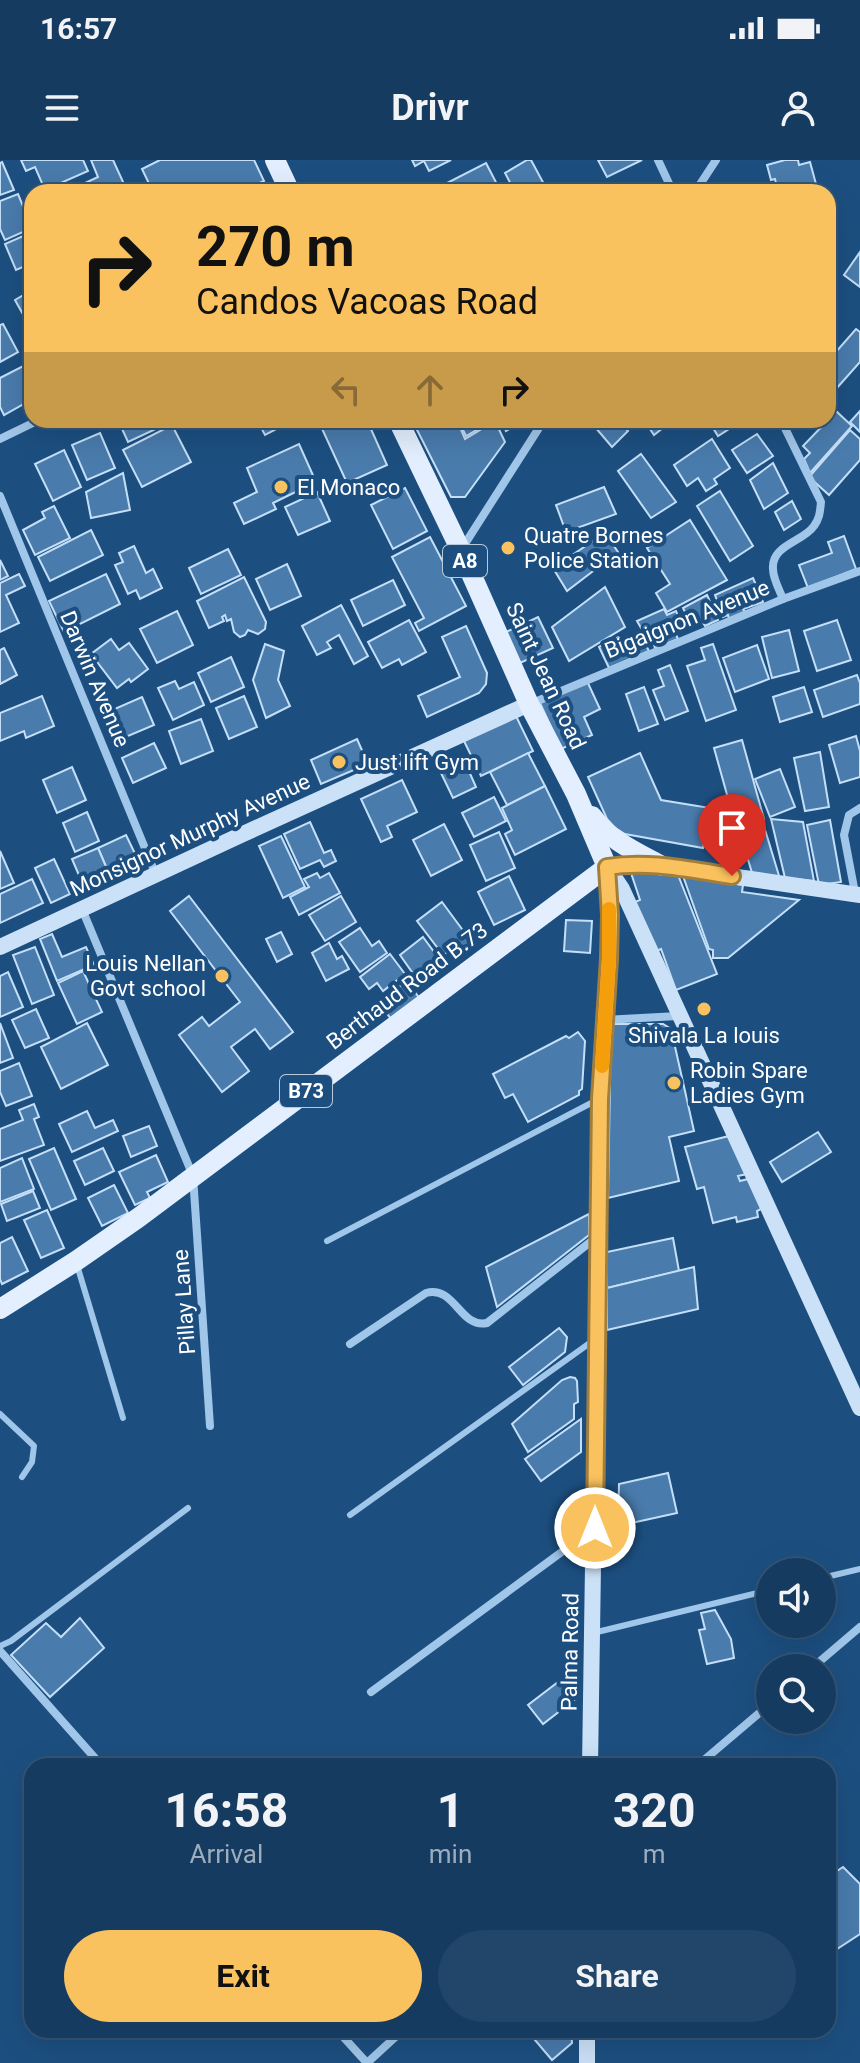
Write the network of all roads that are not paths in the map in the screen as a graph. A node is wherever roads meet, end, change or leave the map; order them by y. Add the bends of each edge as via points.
1 (658, 160) edge
2 (716, 160) edge
3 (282, 162) edge
4 (288, 184) edge
5 (669, 184) edge
6 (700, 184) edge
7 (24, 427) edge
8 (402, 428) edge
9 (539, 428) edge
10 (785, 428) edge
11 (0, 439) edge
12 (0, 496) edge
13 (461, 551) junction
14 (860, 571) edge
15 (783, 599) junction
16 (529, 704) junction
17 (576, 794) junction
18 (860, 808) edge
19 (662, 866) junction
20 (607, 867) junction
21 (157, 875) junction
22 (858, 895) edge
23 (82, 909) junction
24 (0, 947) edge
25 (678, 1016) junction
26 (604, 1020) junction
27 (600, 1099) junction
28 (193, 1176) junction
29 (598, 1236) junction
30 (327, 1241) dead end
31 (76, 1261) junction
32 (0, 1309) edge
33 (597, 1337) junction
34 (350, 1344) dead end
35 (860, 1408) edge
36 (0, 1414) edge
37 (123, 1418) dead end
38 (210, 1426) dead end
39 (22, 1477) dead end
40 (188, 1508) dead end
41 (350, 1515) dead end
42 (595, 1528) junction
43 (860, 1569) edge
44 (836, 1575) edge
45 (756, 1593) edge
46 (860, 1627) edge
47 (593, 1633) junction
48 (0, 1649) edge
49 (828, 1654) edge
50 (371, 1692) dead end
51 (756, 1716) edge
52 (95, 1758) edge
53 (590, 1758) edge
54 (706, 1758) edge
55 (344, 2038) edge
56 (394, 2038) edge
57 (587, 2038) edge
58 (367, 2063) edge
59 (587, 2063) edge

1 - 5 street
2 - 6 street
3 - 4 main road
7 - 11 street
8 - 13 main road, Saint Jean Road / A8
9 - 13 street
10 - 15 street via 821,502 814,528 777,555 772,568
12 - 21 street, Darwin Avenue
13 - 16 main road, Saint Jean Road / A8
14 - 15 street, Bigaignon Avenue
15 - 16 street, Bigaignon Avenue
16 - 17 main road, Saint Jean Road / A8
16 - 21 main road, Monsignor Murphy Avenue
17 - 19 main road via 602,830
17 - 20 main road, Saint Jean Road / A8
18 - 22 street via 849,815 844,835
19 - 20 main road
19 - 22 main road
20 - 25 main road via 622,889
20 - 26 main road, Palma Road
20 - 28 main road, Berthaud Road B.73 / B73
21 - 23 main road, Monsignor Murphy Avenue
23 - 24 main road, Monsignor Murphy Avenue
23 - 28 street, Pillay Lane
25 - 26 street
25 - 35 main road
26 - 27 main road, Palma Road
27 - 29 main road, Palma Road
27 - 30 lane
28 - 31 main road, Berthaud Road B.73 / B73
28 - 38 street, Pillay Lane
29 - 33 main road, Palma Road
29 - 34 street via 487,1323 470,1321 446,1296 433,1291
31 - 32 main road, Berthaud Road B.73 / B73
31 - 37 lane
33 - 41 lane
33 - 42 main road, Palma Road
36 - 39 lane via 34,1446
40 - 48 lane
42 - 47 main road, Palma Road
42 - 50 street
43 - 44 lane
45 - 47 lane
46 - 49 street
47 - 53 main road, Palma Road
48 - 52 street
51 - 54 street
55 - 58 street
56 - 58 street
57 - 59 main road

